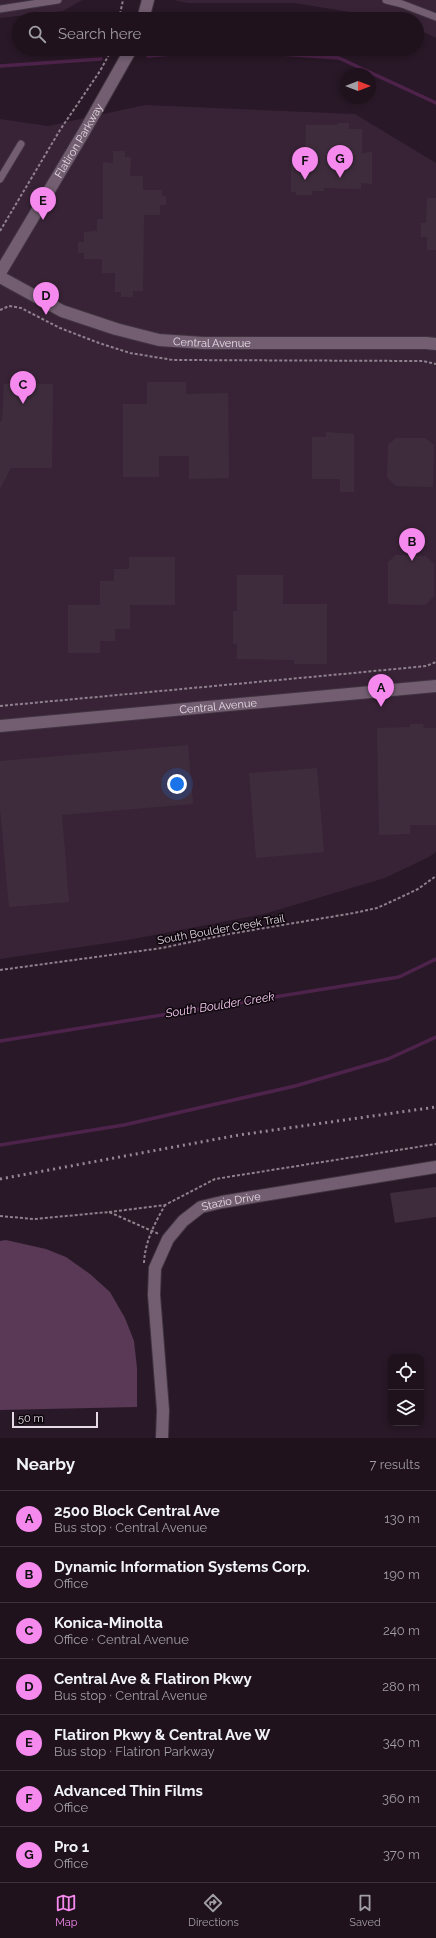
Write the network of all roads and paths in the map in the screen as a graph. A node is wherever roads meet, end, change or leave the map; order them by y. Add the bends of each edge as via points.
1 (58, 0) edge
2 (123, 0) edge
3 (148, 0) edge
4 (388, 0) edge
5 (39, 2) edge
6 (0, 9) edge
7 (120, 12) edge
8 (145, 12) edge
9 (423, 12) edge
10 (424, 12) edge
11 (436, 17) edge
12 (108, 56) edge
13 (127, 56) edge
14 (21, 144) dead end
15 (0, 179) edge
16 (0, 231) edge
17 (0, 273) edge
18 (0, 277) edge
19 (436, 344) edge
20 (436, 662) edge
21 (436, 686) edge
22 (0, 706) edge
23 (0, 726) edge
24 (436, 876) edge
25 (0, 970) edge
26 (436, 1144) edge
27 (436, 1167) edge
28 (109, 1212) junction
29 (0, 1216) edge
30 (168, 1238) junction
31 (162, 1438) edge

1 - 5 lane
2 - 7 path
3 - 8 street
4 - 9 lane
5 - 6 lane
10 - 11 lane
12 - 16 path via 60,130
13 - 17 street, Flatiron Parkway
14 - 15 lane
18 - 19 street, Central Avenue via 62,311 159,340 203,343
20 - 22 path via 418,667
21 - 23 street, Central Avenue
24 - 25 path, South Boulder Creek Trail via 418,889 397,899 377,908 354,913 162,948
26 - 28 path via 215,1180 165,1205
27 - 30 street, Stazio Drive via 201,1207 182,1221
28 - 29 path via 34,1219
28 - 30 path
30 - 31 street, Stazio Drive via 155,1268 154,1295 163,1410

